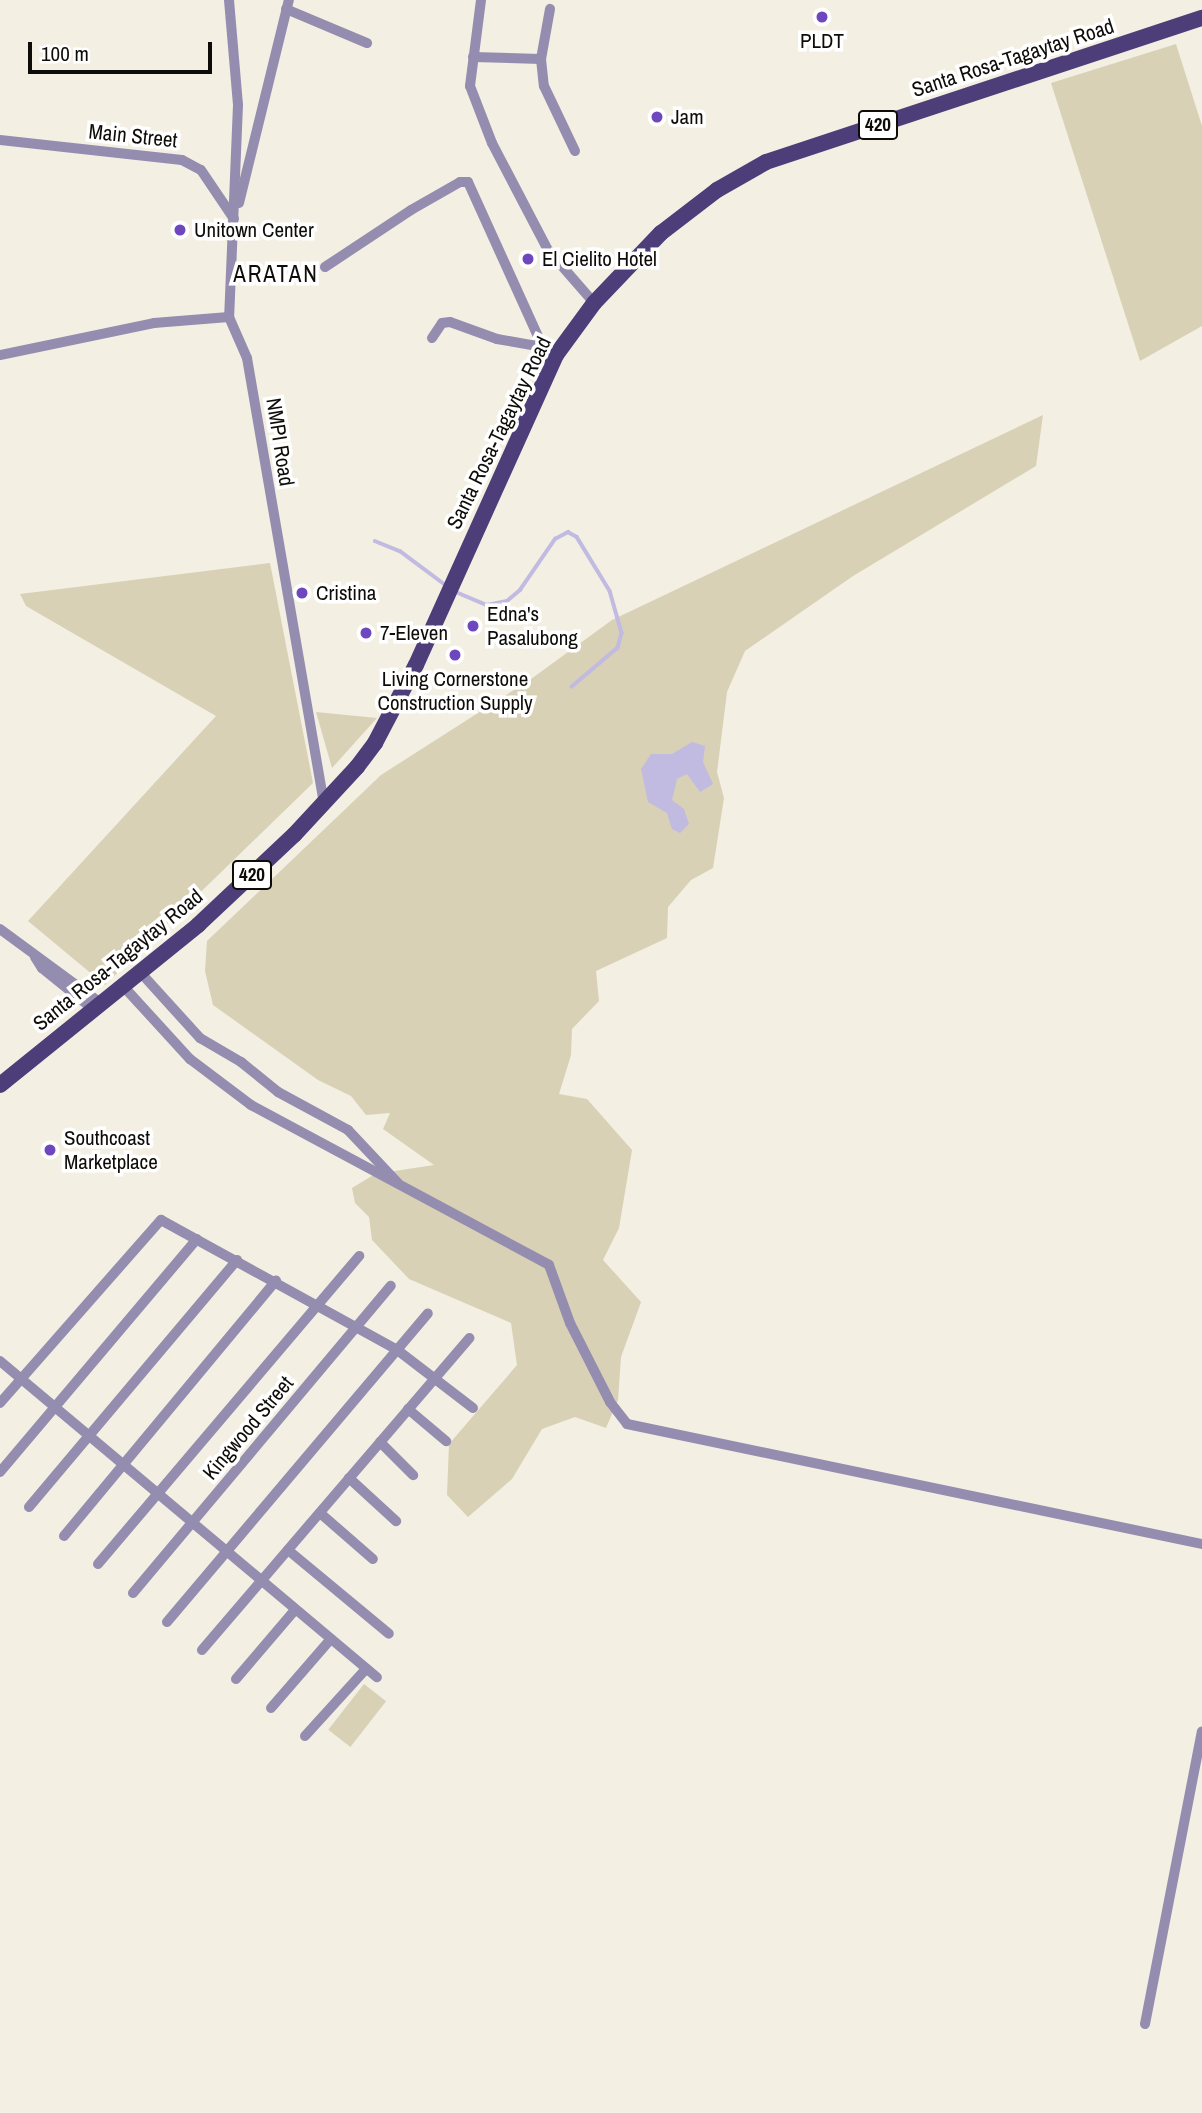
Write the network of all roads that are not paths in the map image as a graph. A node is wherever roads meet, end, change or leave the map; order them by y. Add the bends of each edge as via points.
1 (229, 0) edge
2 (481, 0) edge
3 (288, 5) edge
4 (550, 9) dead end
5 (1202, 18) edge
6 (367, 43) dead end
7 (473, 57) junction
8 (541, 59) junction
9 (0, 140) edge
10 (575, 151) dead end
11 (234, 219) junction
12 (325, 267) dead end
13 (594, 303) junction
14 (229, 317) junction
15 (432, 338) dead end
16 (550, 351) junction
17 (0, 355) edge
18 (324, 805) junction
19 (0, 929) edge
20 (141, 973) junction
21 (124, 987) junction
22 (98, 1007) junction
23 (0, 1085) edge
24 (405, 1191) junction
25 (197, 1239) junction
26 (359, 1256) dead end
27 (237, 1260) junction
28 (276, 1281) junction
29 (391, 1286) dead end
30 (316, 1305) junction
31 (428, 1313) dead end
32 (356, 1329) junction
33 (469, 1338) dead end
34 (396, 1349) junction
35 (0, 1361) edge
36 (434, 1377) junction
37 (19, 1380) junction
38 (0, 1403) edge
39 (473, 1408) dead end
40 (54, 1409) junction
41 (408, 1409) junction
42 (88, 1438) junction
43 (380, 1441) junction
44 (446, 1441) dead end
45 (122, 1467) junction
46 (0, 1472) edge
47 (413, 1475) dead end
48 (349, 1478) junction
49 (157, 1496) junction
50 (29, 1507) dead end
51 (320, 1513) junction
52 (396, 1521) dead end
53 (192, 1524) junction
54 (64, 1536) dead end
55 (1202, 1545) edge
56 (288, 1550) junction
57 (226, 1553) junction
58 (373, 1559) dead end
59 (98, 1564) dead end
60 (261, 1582) junction
61 (133, 1593) dead end
62 (295, 1610) junction
63 (167, 1622) dead end
64 (389, 1634) dead end
65 (330, 1640) junction
66 (202, 1650) dead end
67 (366, 1668) junction
68 (377, 1677) dead end
69 (236, 1679) dead end
70 (271, 1708) dead end
71 (1202, 1731) edge
72 (305, 1736) dead end
73 (1145, 2024) dead end

1 - 11 street via 238,105
2 - 7 street
3 - 6 street
3 - 11 street
4 - 8 street
5 - 13 main road, Santa Rosa-Tagaytay Road / 420 via 766,162 679,219
7 - 8 street
7 - 13 street via 470,86 492,143 548,250
8 - 10 street via 544,86
9 - 11 street, Main Street via 182,160 201,170
11 - 14 street
12 - 16 street via 411,210 460,182 468,183
13 - 16 main road, Santa Rosa-Tagaytay Road / 420
14 - 17 street via 154,323
14 - 18 street, NMPI Road via 247,358
15 - 16 street via 442,323 450,322
16 - 18 main road, Santa Rosa-Tagaytay Road / 420 via 440,610 375,743
18 - 20 main road, Santa Rosa-Tagaytay Road / 420
19 - 22 street
20 - 21 main road, Santa Rosa-Tagaytay Road / 420
20 - 24 street via 200,1038 241,1062 278,1092 348,1130
21 - 22 main road, Santa Rosa-Tagaytay Road / 420
21 - 24 street via 190,1059 251,1105
22 - 23 main road, Santa Rosa-Tagaytay Road / 420
24 - 55 street via 549,1265 575,1334 610,1402 627,1424
25 - 27 street
25 - 37 street via 167,1221 154,1223
25 - 40 street
26 - 30 street
27 - 28 street
27 - 42 street
28 - 30 street
28 - 45 street
29 - 32 street, Kingwood Street
30 - 32 street
30 - 49 street
31 - 34 street
32 - 34 street
32 - 53 street, Kingwood Street
33 - 36 street
34 - 36 street
34 - 57 street
35 - 37 street
36 - 39 street
36 - 41 street
37 - 38 street
37 - 40 street
40 - 42 street
40 - 46 street
41 - 43 street
41 - 44 street
42 - 45 street
42 - 50 street
43 - 47 street
43 - 48 street
45 - 49 street
45 - 54 street
48 - 51 street
48 - 52 street
49 - 53 street
49 - 59 street
51 - 56 street
51 - 58 street
53 - 57 street
53 - 61 street, Kingwood Street
56 - 60 street
56 - 64 street
57 - 60 street
57 - 63 street
60 - 62 street
60 - 66 street
62 - 65 street
62 - 69 street
65 - 67 street
65 - 70 street
67 - 68 street
67 - 72 street
71 - 73 street

